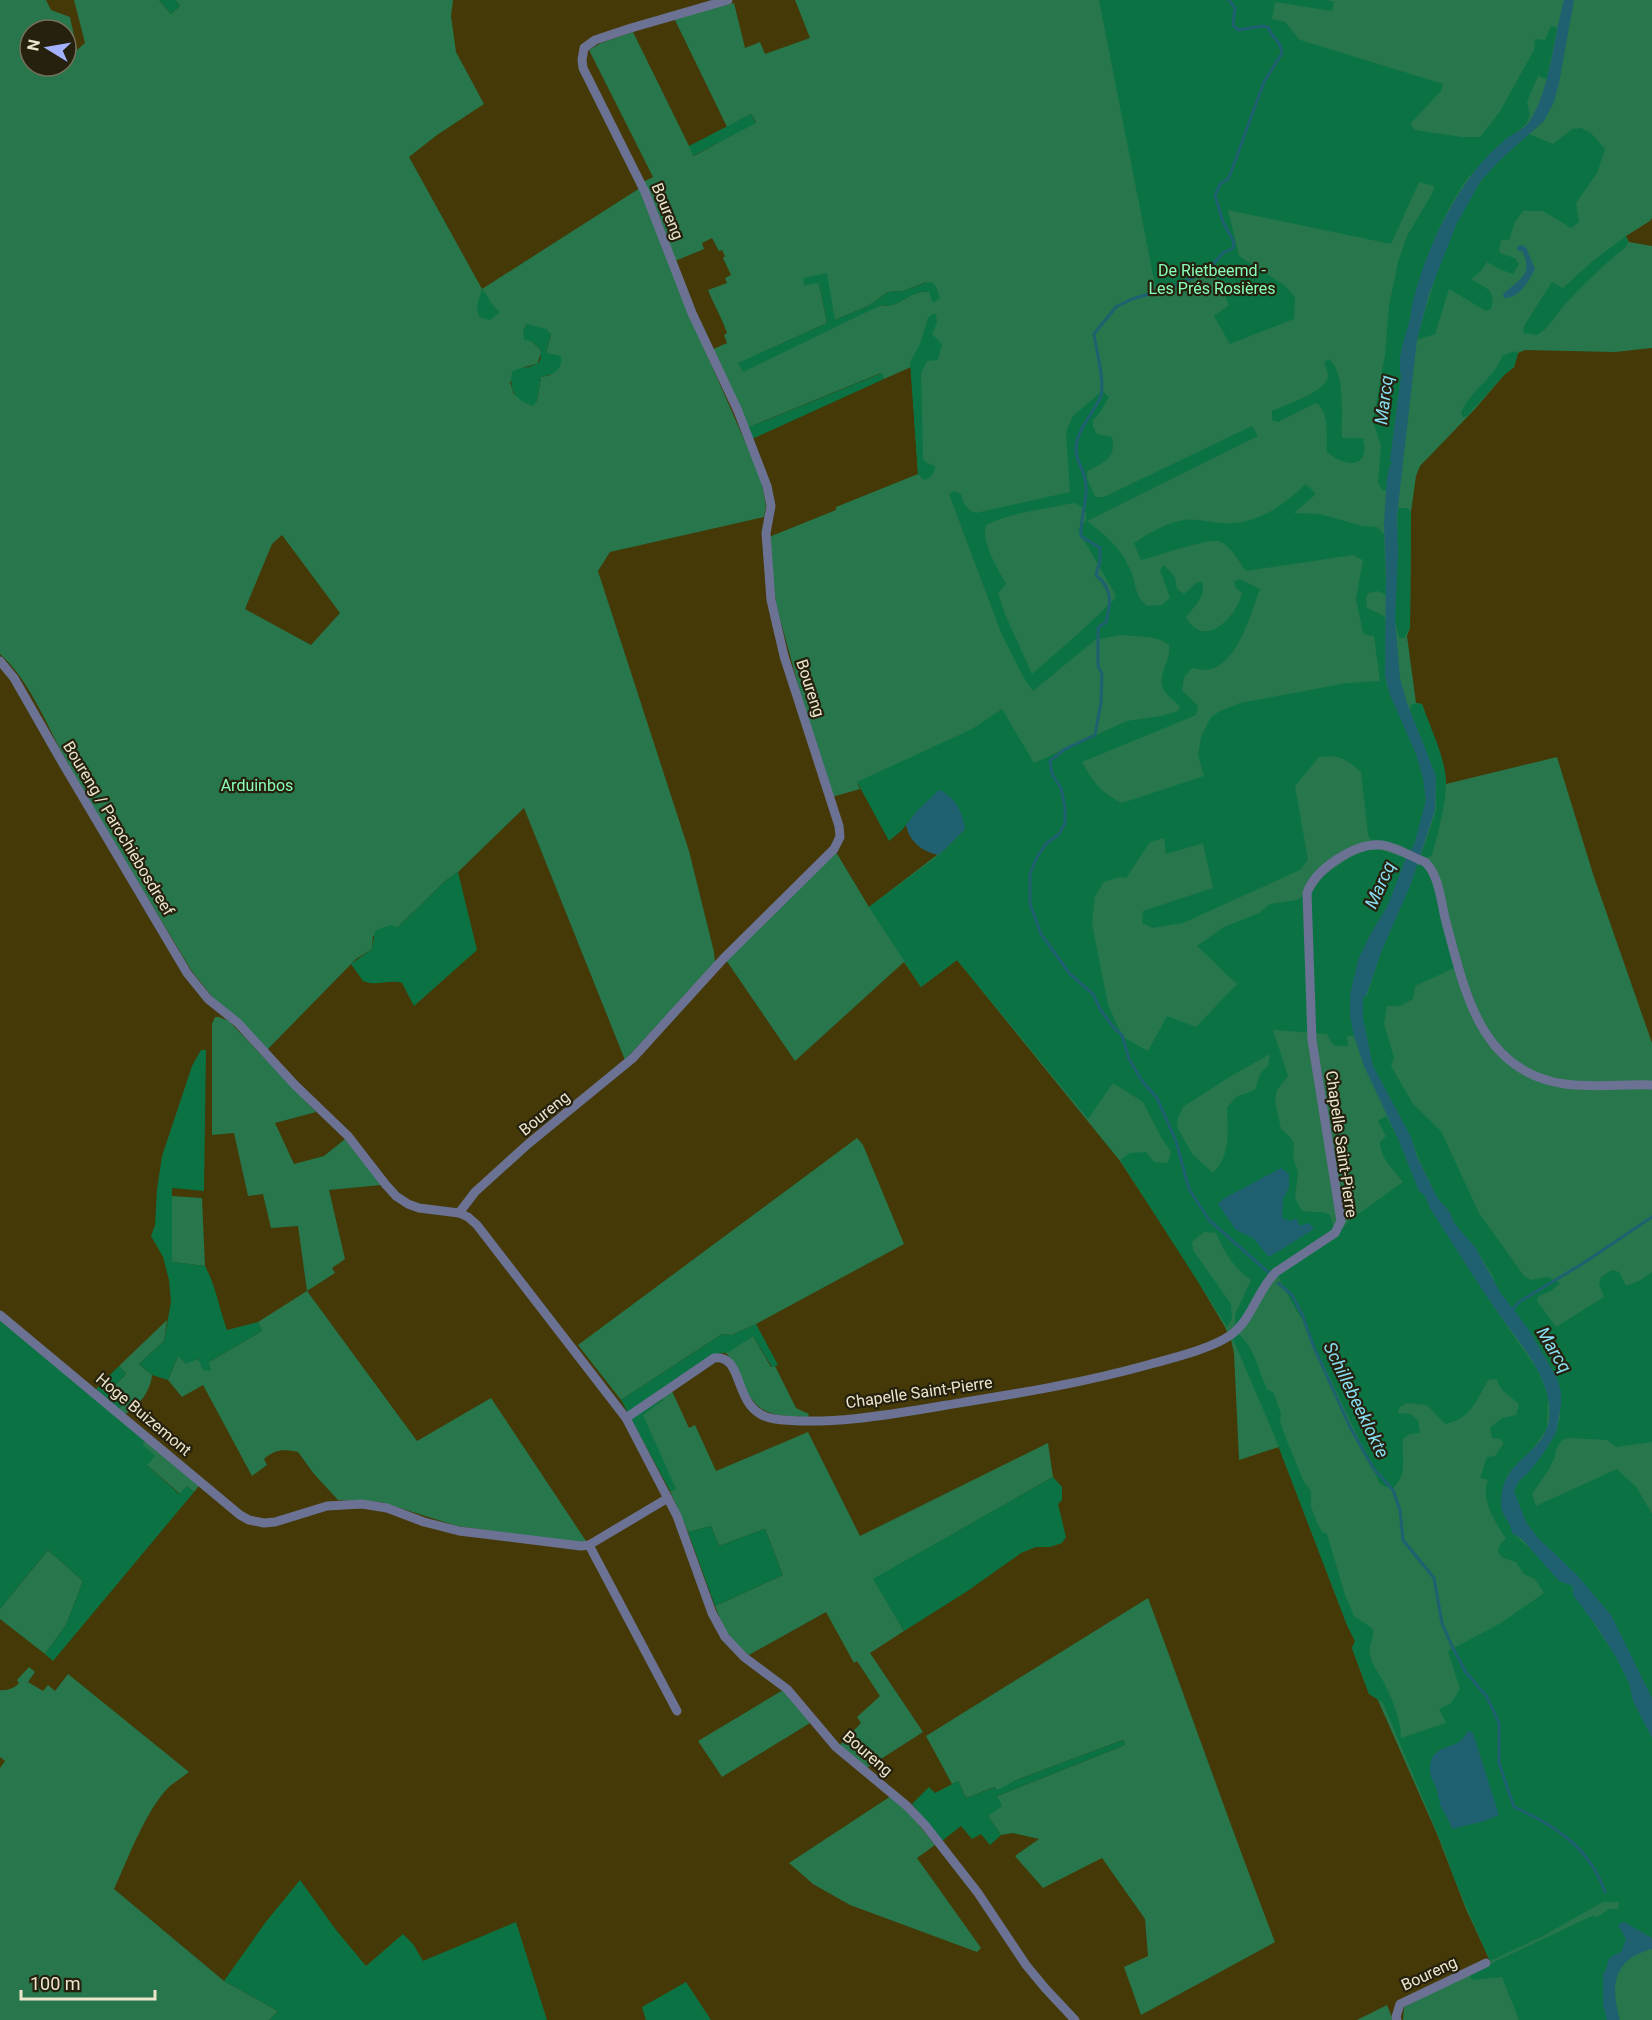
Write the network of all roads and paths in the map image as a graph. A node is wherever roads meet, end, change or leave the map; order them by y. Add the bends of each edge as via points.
1 (728, 0) edge
2 (0, 661) edge
3 (1652, 1085) edge
4 (459, 1213) junction
5 (0, 1315) edge
6 (626, 1418) junction
7 (668, 1498) junction
8 (589, 1545) junction
9 (676, 1711) dead end
10 (1486, 1963) dead end
11 (1075, 2020) edge
12 (1398, 2020) edge

1 - 4 street, Boureng via 595,40 584,48 582,60 645,192 767,486 771,506 766,533 771,600 784,656 840,837 834,849 723,959 633,1058 528,1144 475,1192
2 - 4 street, Boureng / Parochiebosdreef via 188,973 208,999 238,1023 348,1136 396,1196 419,1208
3 - 6 street, Chapelle Saint-Pierre via 1560,1083 1540,1078 1514,1064 1496,1049 1482,1029 1431,870 1425,862 1397,850 1382,845 1365,846 1323,869 1307,893 1312,1040 1341,1221 1335,1233 1268,1280 1232,1334 1187,1354 1085,1381 911,1411 824,1419 776,1419 757,1413 747,1402 730,1362 714,1358
4 - 6 street, Boureng via 477,1225
5 - 8 street, Hoge Buizemont via 240,1515 257,1522 274,1522 327,1506 362,1504 459,1531 570,1546
6 - 7 street, Boureng
7 - 8 street
7 - 11 street, Boureng via 725,1637 744,1657 787,1689 836,1747 925,1825 978,1893 1026,1965
8 - 9 street
10 - 12 street, Boureng via 1400,2004

